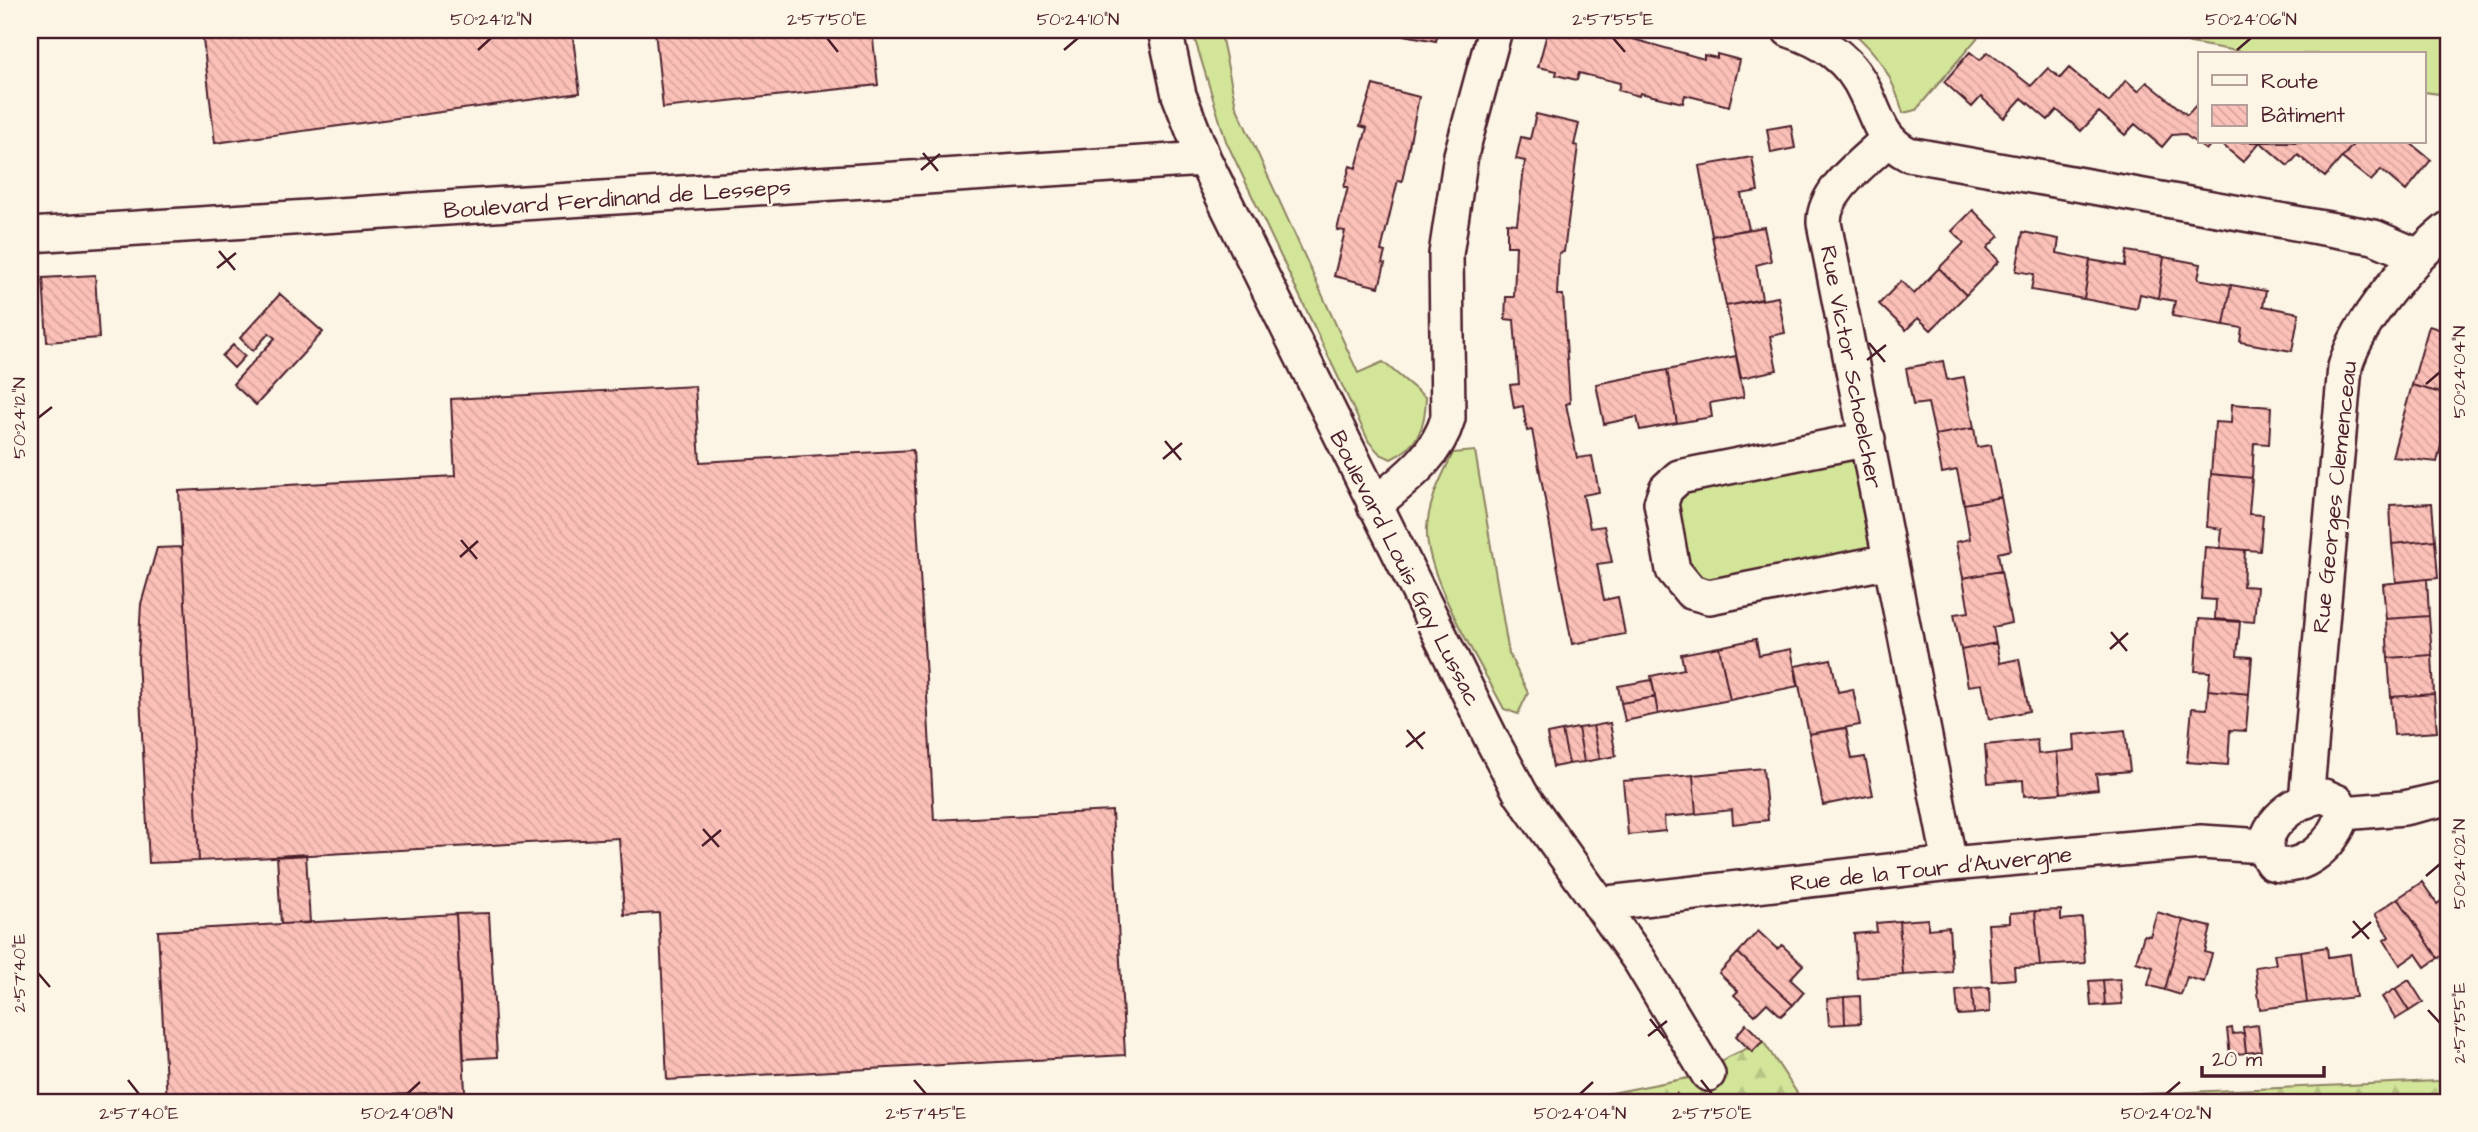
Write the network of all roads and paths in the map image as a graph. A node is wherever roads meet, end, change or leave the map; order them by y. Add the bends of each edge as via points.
1 (1166, 30) edge
2 (1495, 30) edge
3 (1789, 30) edge
4 (1887, 140) junction
5 (1204, 159) junction
6 (2448, 229) edge
7 (30, 234) edge
8 (2418, 256) junction
9 (1868, 439) junction
10 (1374, 505) junction
11 (1891, 561) junction
12 (2448, 798) edge
13 (2306, 801) junction
14 (2343, 813) junction
15 (2264, 846) junction
16 (1950, 864) junction
17 (1599, 904) junction
18 (1708, 1073) dead end

1 - 5 street, Boulevard Louis Gay Lussac via 1179,95
2 - 10 street via 1461,155 1446,254 1448,418 1427,458
3 - 4 street via 1822,43 1846,63 1866,93
4 - 8 street via 1908,154 2374,237
4 - 9 street, Rue Victor Schoelcher via 1846,181 1824,214
5 - 7 street, Boulevard Ferdinand de Lesseps
5 - 10 street, Boulevard Louis Gay Lussac
6 - 8 street, Rue Georges Clemenceau
8 - 13 street, Rue Georges Clemenceau via 2361,329 2345,367
9 - 11 street, Rue Victor Schoelcher
9 - 11 street via 1679,477 1666,489 1661,503 1673,570 1691,592 1709,597
10 - 17 street, Boulevard Louis Gay Lussac via 1521,794
11 - 16 street, Rue Victor Schoelcher
12 - 14 street via 2404,808
13 - 14 street via 2324,796 2338,802
13 - 15 street via 2283,816
14 - 15 street via 2334,837 2304,860 2281,866 2272,863
15 - 16 street, Rue de la Tour d'Auvergne via 2201,842
16 - 17 street, Rue de la Tour d'Auvergne
17 - 18 street, Boulevard Louis Gay Lussac via 1640,961

